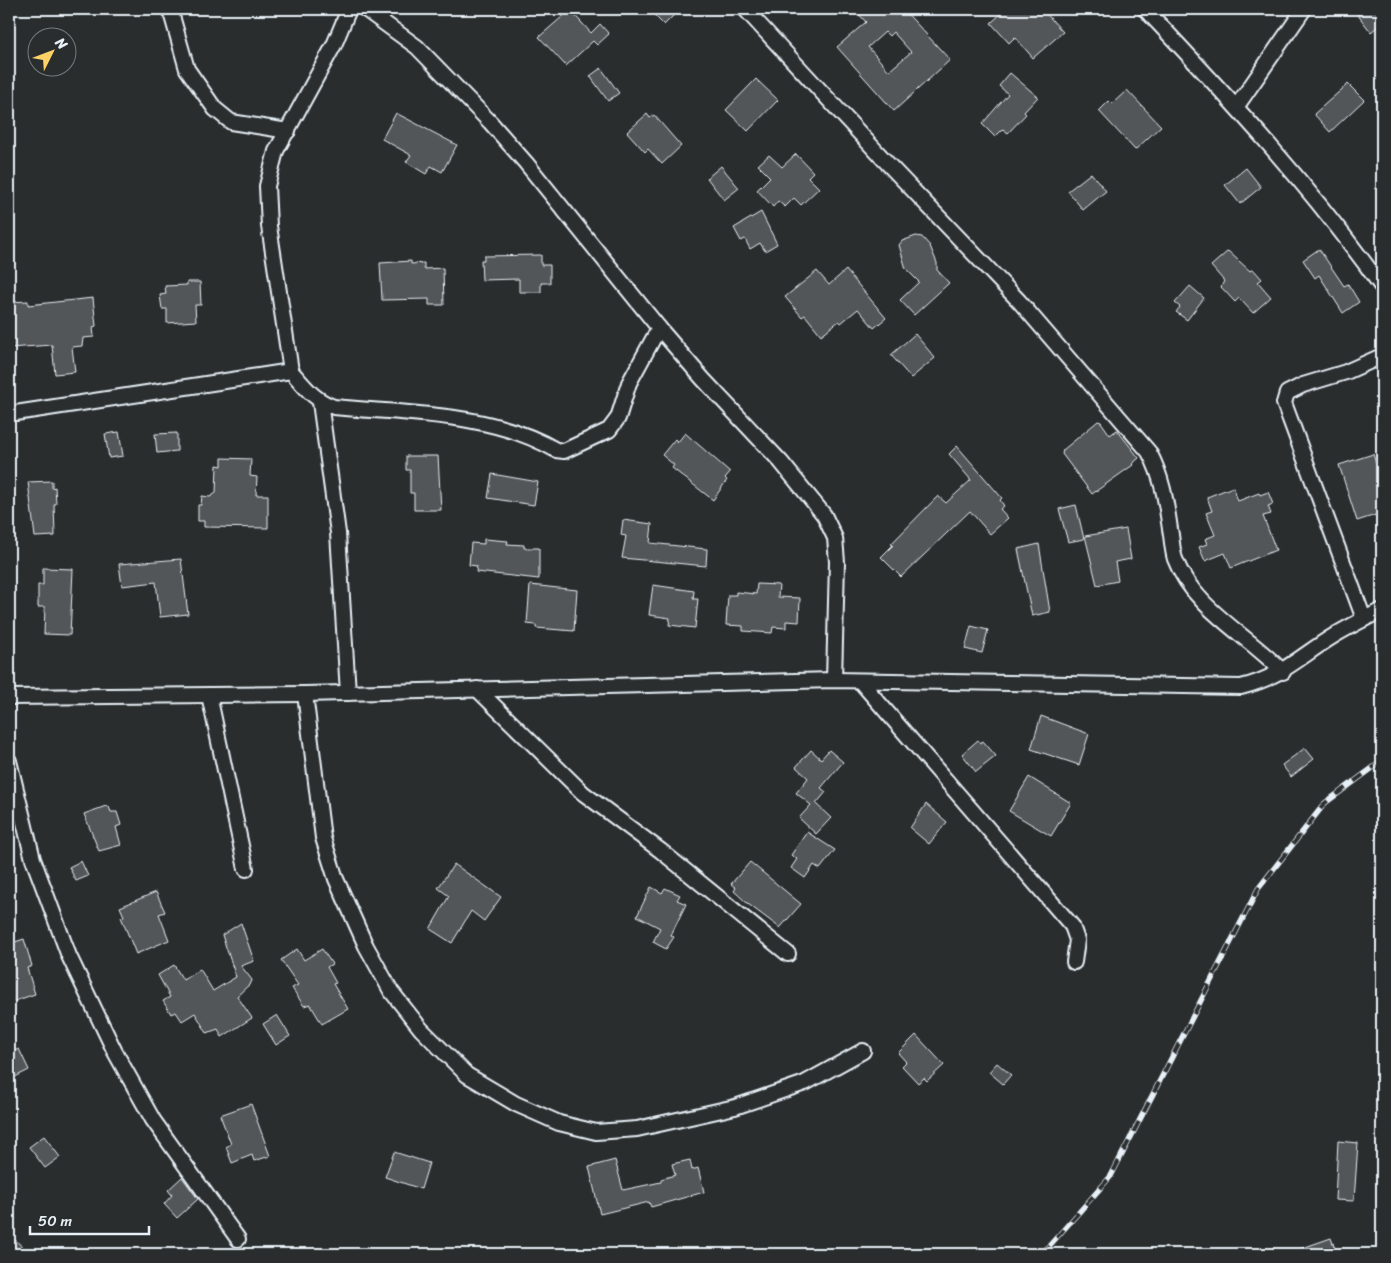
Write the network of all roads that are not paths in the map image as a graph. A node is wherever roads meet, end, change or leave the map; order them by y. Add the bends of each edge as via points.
1 (170, 9) edge
2 (349, 9) edge
3 (366, 9) edge
4 (744, 9) edge
5 (1145, 9) edge
6 (1304, 9) edge
7 (1237, 106) junction
8 (288, 131) junction
9 (1382, 287) edge
10 (659, 328) junction
11 (1382, 356) edge
12 (292, 371) junction
13 (320, 402) junction
14 (9, 414) edge
15 (1382, 610) edge
16 (1364, 619) junction
17 (1283, 672) junction
18 (834, 680) junction
19 (860, 681) junction
20 (477, 689) junction
21 (348, 693) junction
22 (305, 694) junction
23 (209, 695) junction
24 (9, 697) edge
25 (9, 762) edge
26 (246, 869) dead end
27 (788, 954) dead end
28 (1074, 962) dead end
29 (863, 1051) dead end
30 (238, 1238) dead end

1 - 8 street via 187,69 215,109 231,122
2 - 8 street via 334,45
3 - 10 street via 417,47 490,122
4 - 17 street via 1019,301 1149,452 1159,471 1175,558 1188,582 1206,605
5 - 7 street
6 - 7 street
7 - 9 street via 1347,238
8 - 12 street via 276,151 267,186 269,226
10 - 13 street via 629,383 618,418 609,430 564,451 469,420 334,408
10 - 18 street via 781,462 824,515 835,538 838,562
11 - 16 street via 1346,372 1303,385 1287,393 1284,403
12 - 13 street
12 - 14 street
13 - 21 street via 338,533
15 - 16 street
16 - 17 street
17 - 19 street via 1241,687
18 - 19 street
18 - 20 street
19 - 28 street via 1072,926 1077,940
20 - 21 street
20 - 27 street via 583,793 661,851
21 - 22 street
22 - 23 street
22 - 29 street via 323,838 336,879 366,946 391,991 421,1029 466,1075 524,1108 559,1123 596,1132 637,1129 736,1107 805,1083
23 - 24 street
23 - 26 street
25 - 30 street via 33,859 73,965 115,1052 153,1120

